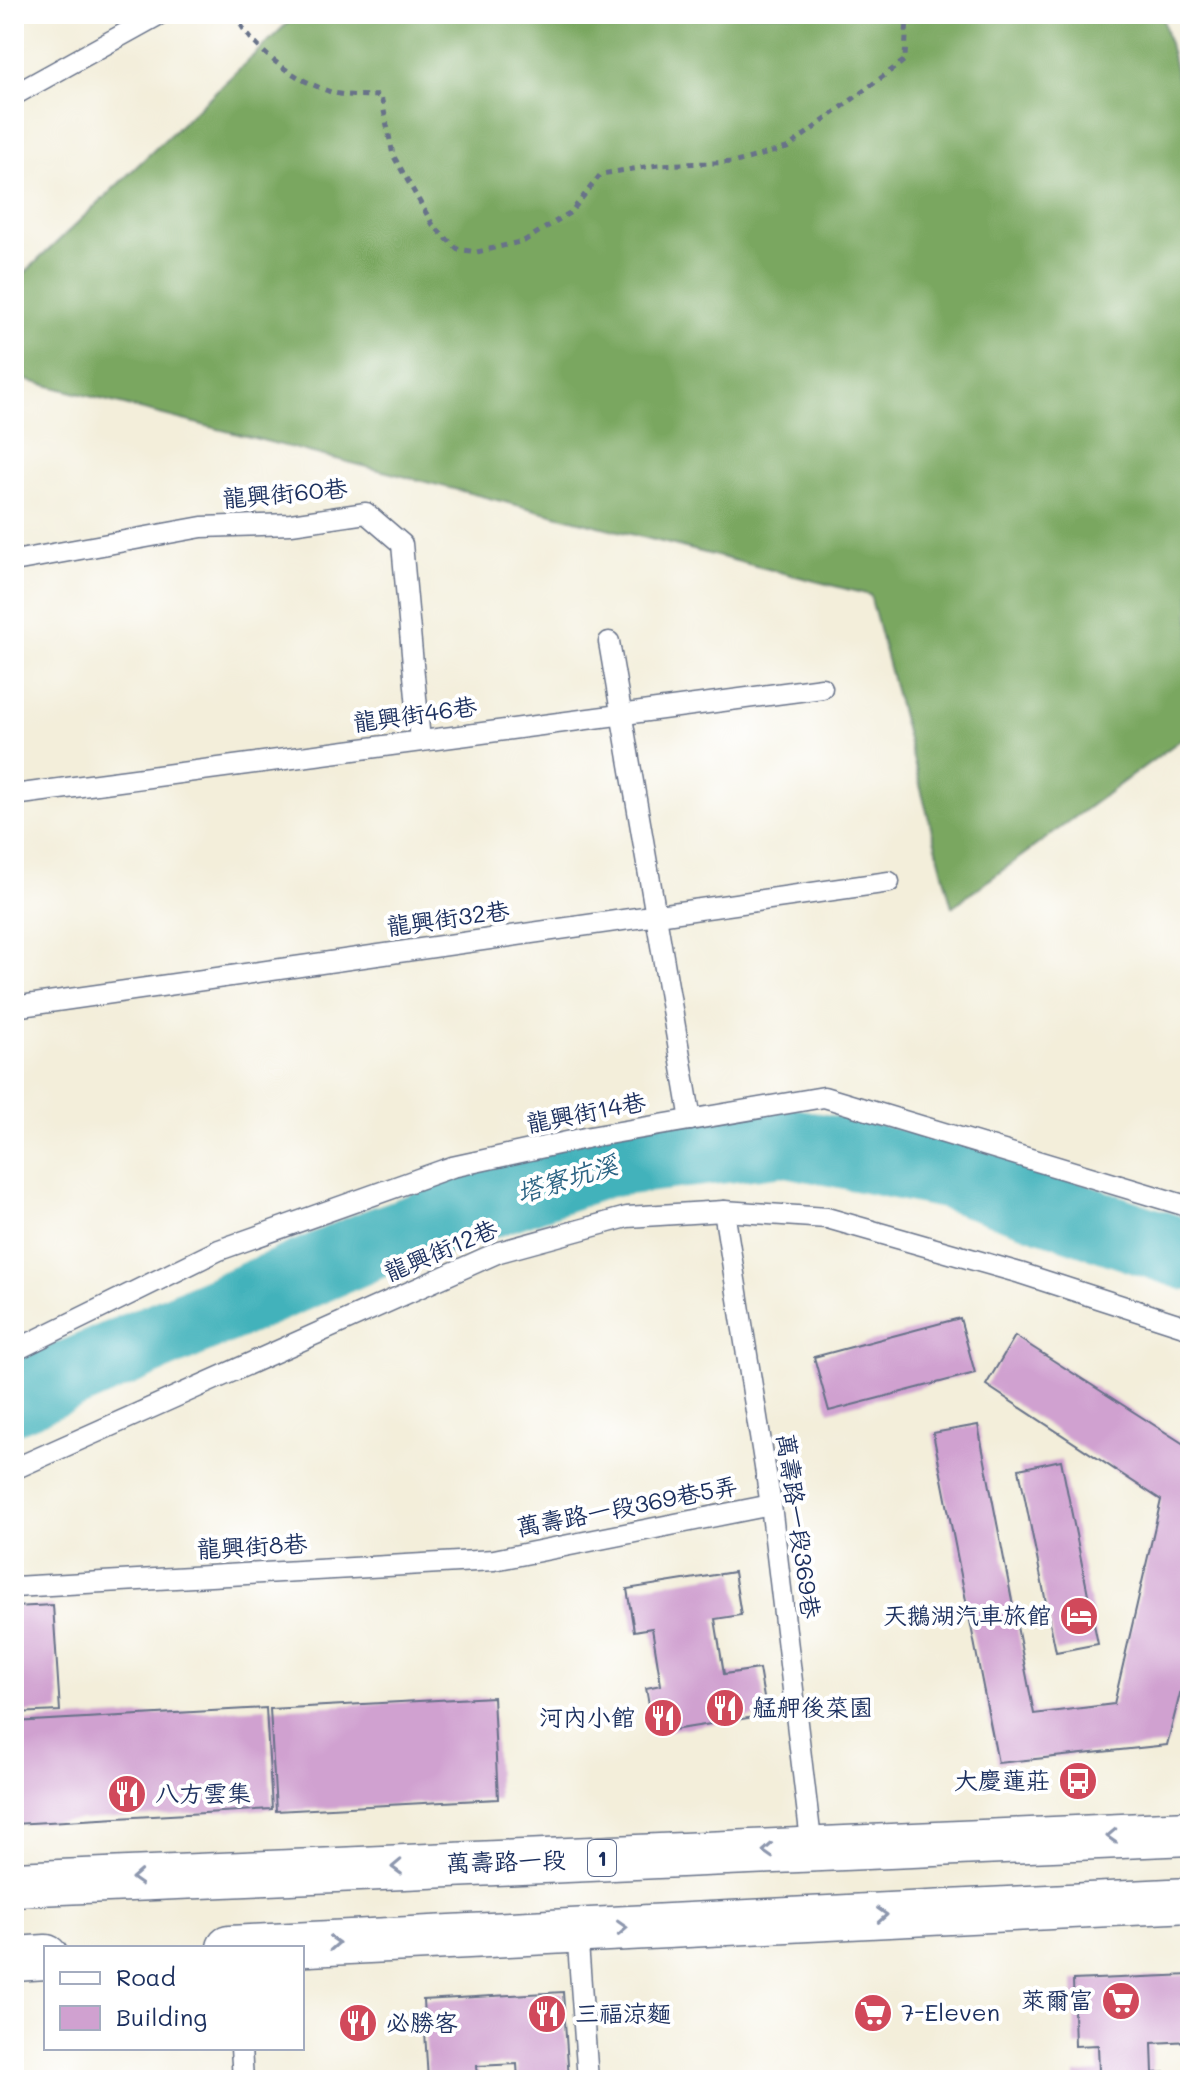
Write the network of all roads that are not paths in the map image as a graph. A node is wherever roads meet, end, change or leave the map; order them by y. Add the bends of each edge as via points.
1 (160, 14) edge
2 (14, 95) edge
3 (14, 561) edge
4 (609, 642) dead end
5 (822, 688) dead end
6 (621, 714) junction
7 (420, 741) junction
8 (14, 795) edge
9 (889, 882) dead end
10 (656, 915) junction
11 (14, 1007) edge
12 (691, 1120) junction
13 (1190, 1207) edge
14 (724, 1211) junction
15 (1190, 1328) edge
16 (14, 1351) edge
17 (14, 1469) edge
18 (771, 1505) junction
19 (494, 1560) joint
20 (14, 1587) edge
21 (1190, 1833) edge
22 (812, 1849) junction
23 (14, 1884) edge
24 (1190, 1900) edge
25 (577, 1930) junction
26 (270, 1946) edge
27 (44, 1957) edge
28 (14, 1959) edge
29 (241, 2050) edge
30 (243, 2080) edge
31 (588, 2080) edge

1 - 2 lane
3 - 7 lane, 龍興街60巷 via 202,527 291,524 366,513 402,544
4 - 6 lane
5 - 6 lane, 龍興街46巷
6 - 7 lane, 龍興街46巷
6 - 10 lane
7 - 8 lane, 龍興街46巷
9 - 10 lane, 龍興街32巷
10 - 11 lane, 龍興街32巷
10 - 12 lane
12 - 13 lane, 龍興街14巷 via 824,1097
12 - 16 lane, 龍興街14巷 via 452,1167 219,1250
14 - 15 lane, 龍興街12巷 via 827,1218
14 - 17 lane, 龍興街12巷 via 627,1217 499,1252
14 - 18 lane, 萬壽路一段369巷
18 - 19 lane, 萬壽路一段369巷5弄
18 - 22 lane, 萬壽路一段369巷
19 - 20 lane, 龍興街8巷
21 -> 22 main road, 萬壽路一段 / 1
22 -> 23 main road, 萬壽路一段 / 1
25 -> 24 main road
26 -> 25 main road
25 - 31 lane
27 - 28 main road
29 - 30 lane

